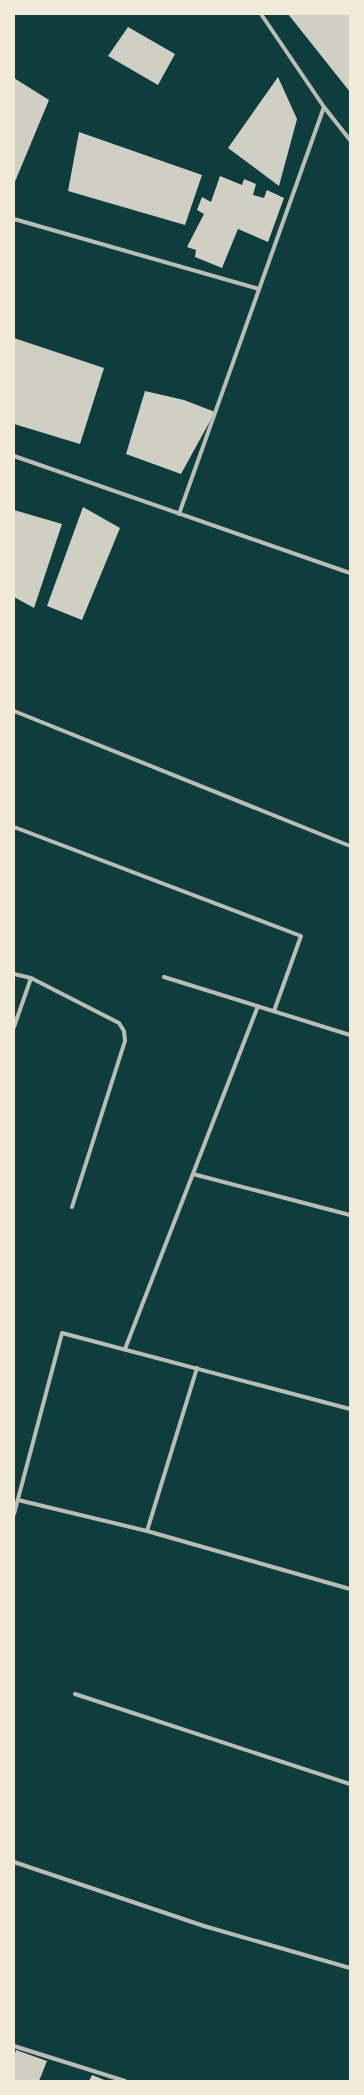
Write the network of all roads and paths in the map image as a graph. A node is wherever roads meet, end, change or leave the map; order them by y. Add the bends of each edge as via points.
1 (261, 14) edge
2 (324, 107) junction
3 (350, 140) edge
4 (14, 219) edge
5 (259, 289) junction
6 (14, 456) edge
7 (179, 514) junction
8 (350, 573) edge
9 (14, 711) edge
10 (14, 827) edge
11 (350, 846) edge
12 (14, 974) edge
13 (164, 976) dead end
14 (31, 978) junction
15 (258, 1006) junction
16 (274, 1011) junction
17 (14, 1027) edge
18 (350, 1035) edge
19 (193, 1174) junction
20 (72, 1207) dead end
21 (350, 1215) edge
22 (125, 1349) junction
23 (197, 1368) junction
24 (350, 1409) edge
25 (18, 1500) junction
26 (14, 1514) edge
27 (146, 1531) junction
28 (350, 1589) edge
29 (74, 1694) dead end
30 (350, 1784) edge
31 (14, 1862) edge
32 (350, 1968) edge
33 (14, 2046) edge
34 (125, 2081) edge

1 - 2 street
2 - 3 street
2 - 5 street
4 - 5 street
5 - 7 street
6 - 7 street
7 - 8 street
9 - 11 street
10 - 16 street via 301,936
12 - 14 street
13 - 15 street
14 - 17 street
14 - 20 street via 119,1023 124,1030 125,1041
15 - 16 street
15 - 19 street
16 - 18 street
19 - 21 street
19 - 22 street
22 - 23 street
22 - 25 street via 62,1333
23 - 24 street
23 - 27 street
25 - 26 street
25 - 27 street
27 - 28 street
29 - 30 street
31 - 32 street via 204,1926
33 - 34 street

